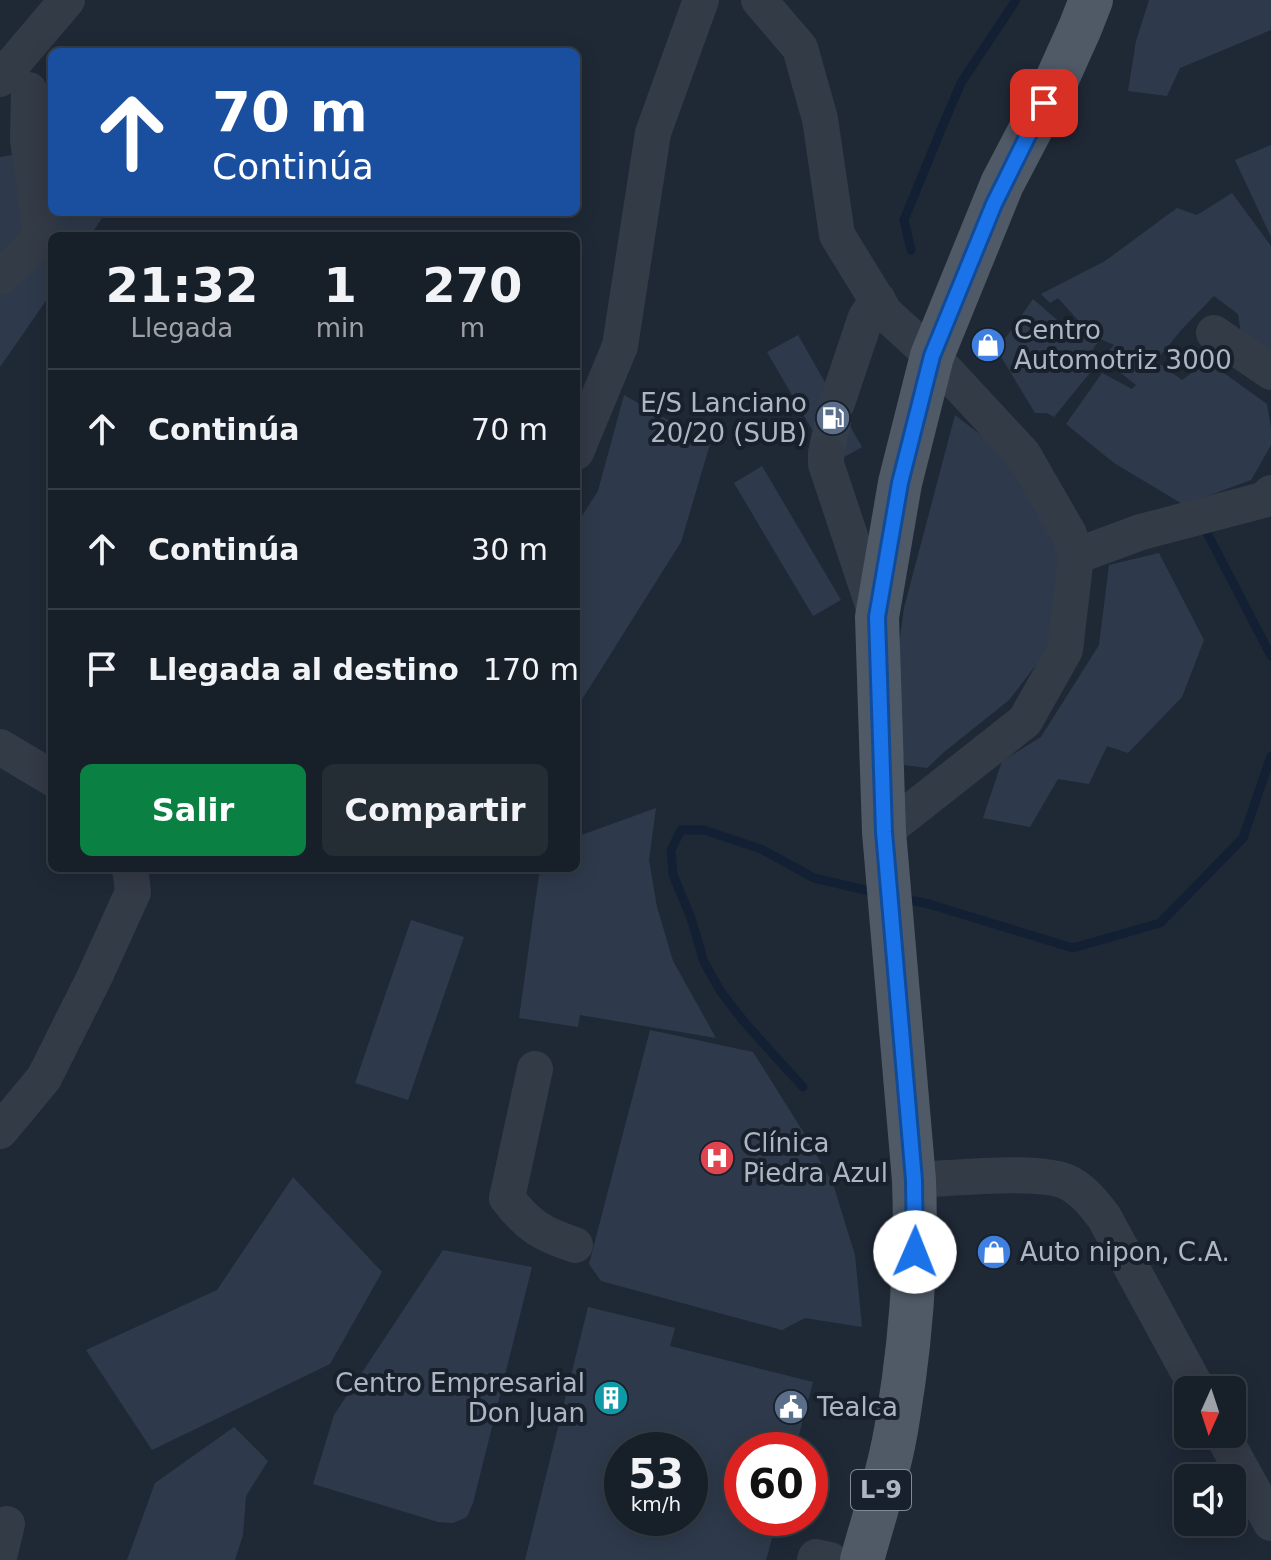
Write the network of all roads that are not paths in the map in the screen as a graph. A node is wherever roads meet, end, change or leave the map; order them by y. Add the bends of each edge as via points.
1 (67, 0) edge
2 (701, 0) edge
3 (759, 0) edge
4 (1091, 0) edge
5 (785, 17) edge
6 (22, 86) edge
7 (0, 277) edge
8 (878, 300) junction
9 (1214, 333) dead end
10 (932, 356) junction
11 (1271, 372) edge
12 (837, 403) tunnel mouth
13 (580, 442) edge
14 (826, 453) tunnel mouth
15 (1271, 493) edge
16 (1076, 556) junction
17 (877, 617) junction
18 (0, 747) edge
19 (48, 776) edge
20 (884, 832) junction
21 (130, 872) edge
22 (535, 1069) dead end
23 (0, 1131) edge
24 (914, 1180) junction
25 (575, 1245) dead end
26 (1190, 1376) edge
27 (1230, 1448) edge
28 (1271, 1523) edge
29 (815, 1560) edge
30 (830, 1560) edge
31 (862, 1560) edge

1 - 6 street
2 - 13 street via 653,133 620,346
3 - 5 street
4 - 10 main road, L-9 via 991,210
5 - 8 street via 800,48 820,119 837,235
6 - 7 street via 39,234
8 - 10 street
8 - 12 street via 866,317
9 - 11 street
10 - 16 street via 1023,454
10 - 17 main road, L-9 via 900,483
14 - 17 street
15 - 16 street via 1263,500 1141,532
16 - 20 street via 1065,650 1025,721
17 - 20 main road, L-9
18 - 19 street
20 - 24 main road, L-9
21 - 23 street via 133,892 44,1078
22 - 25 street via 507,1198 549,1237
24 - 26 street via 1027,1175 1066,1181 1088,1196
24 - 31 main road, L-9 via 914,1275 898,1420
27 - 28 street
29 - 30 street

